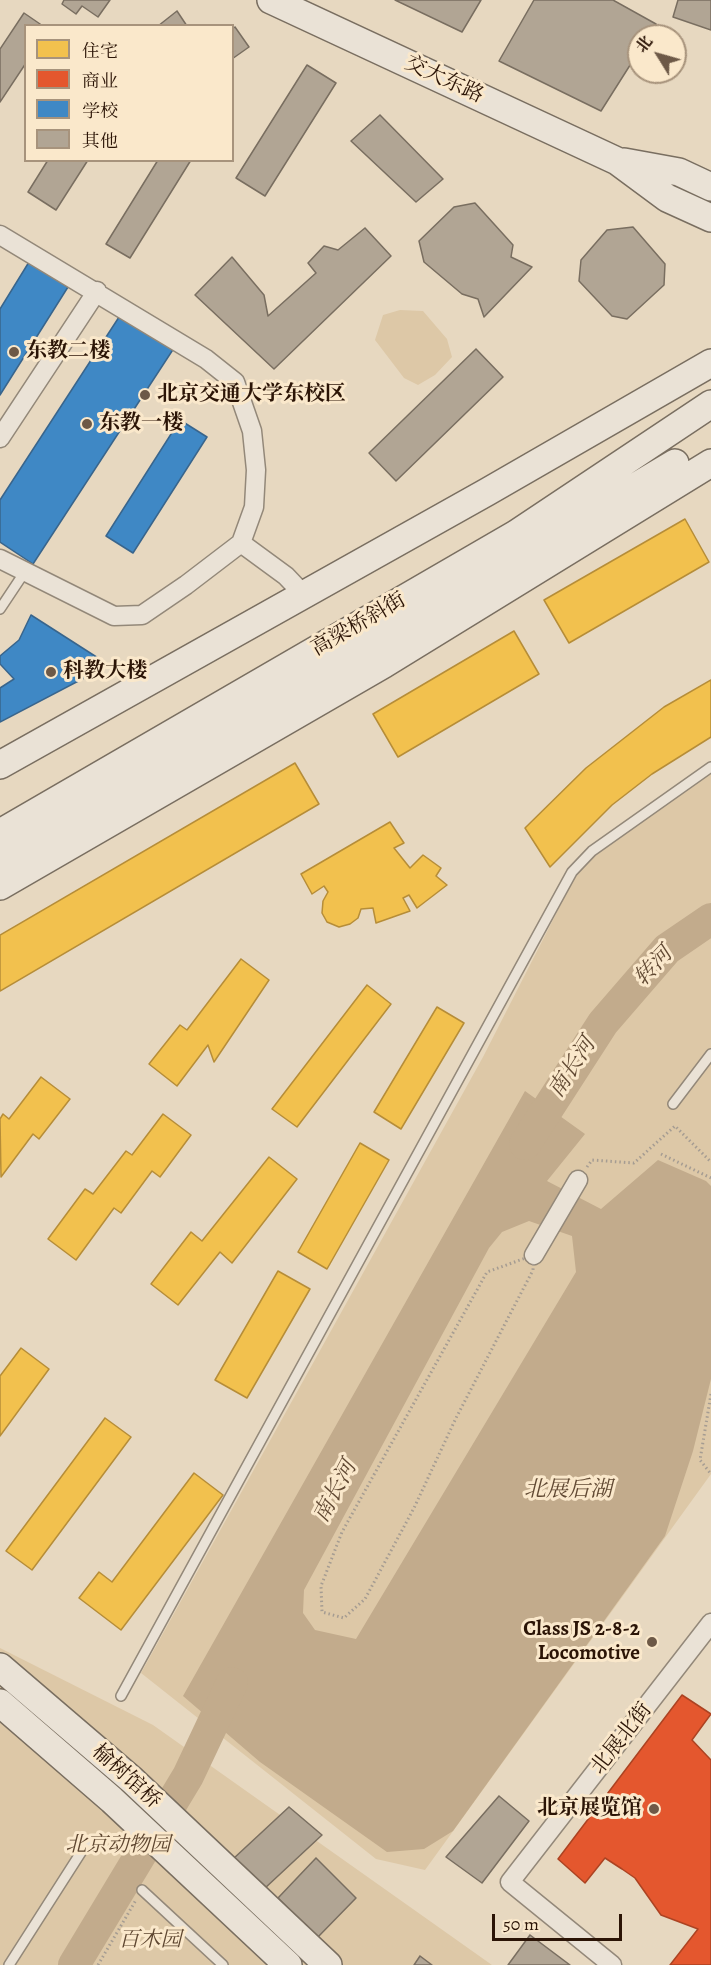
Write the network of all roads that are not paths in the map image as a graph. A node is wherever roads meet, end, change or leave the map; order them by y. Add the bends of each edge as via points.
1 (271, 0) edge
2 (617, 160) junction
3 (711, 187) edge
4 (711, 218) edge
5 (0, 235) edge
6 (97, 291) junction
7 (711, 363) edge
8 (711, 404) edge
9 (0, 438) edge
10 (711, 446) edge
11 (711, 463) edge
12 (241, 543) junction
13 (0, 559) edge
14 (24, 573) junction
15 (304, 595) junction
16 (0, 609) edge
17 (0, 765) edge
18 (711, 767) edge
19 (0, 833) edge
20 (0, 857) edge
21 (0, 886) edge
22 (711, 1054) edge
23 (673, 1104) dead end
24 (578, 1180) road end
25 (534, 1255) road end
26 (711, 1623) edge
27 (0, 1667) edge
28 (121, 1696) dead end
29 (0, 1703) edge
30 (87, 1843) dead end
31 (142, 1890) road end
32 (9, 1965) edge
33 (223, 1965) edge
34 (288, 1965) edge
35 (328, 1965) edge
36 (612, 1965) edge

1 - 2 main road, 交大东路
2 - 3 main road, 交大东路 via 679,172
2 - 4 main road, 交大东路 via 667,198
5 - 6 street
6 - 9 street
6 - 12 street via 206,359 235,382 252,431 256,470 254,507
7 - 15 main road
8 - 19 main road, 高梁桥斜街 via 516,534
10 - 20 main road, 高梁桥斜街 via 696,451
11 - 21 main road via 384,664
12 - 14 street via 142,615 114,616
12 - 15 street via 286,576
13 - 14 street
14 - 16 lane
15 - 17 main road
18 - 28 lane via 592,851 572,872
22 - 23 lane
24 - 25 street
26 - 36 street, 北展北街 via 510,1882
27 - 35 main road, 榆树馆桥 via 132,1780
29 - 34 main road, 榆树馆桥 via 112,1800
30 - 32 lane
31 - 33 lane

